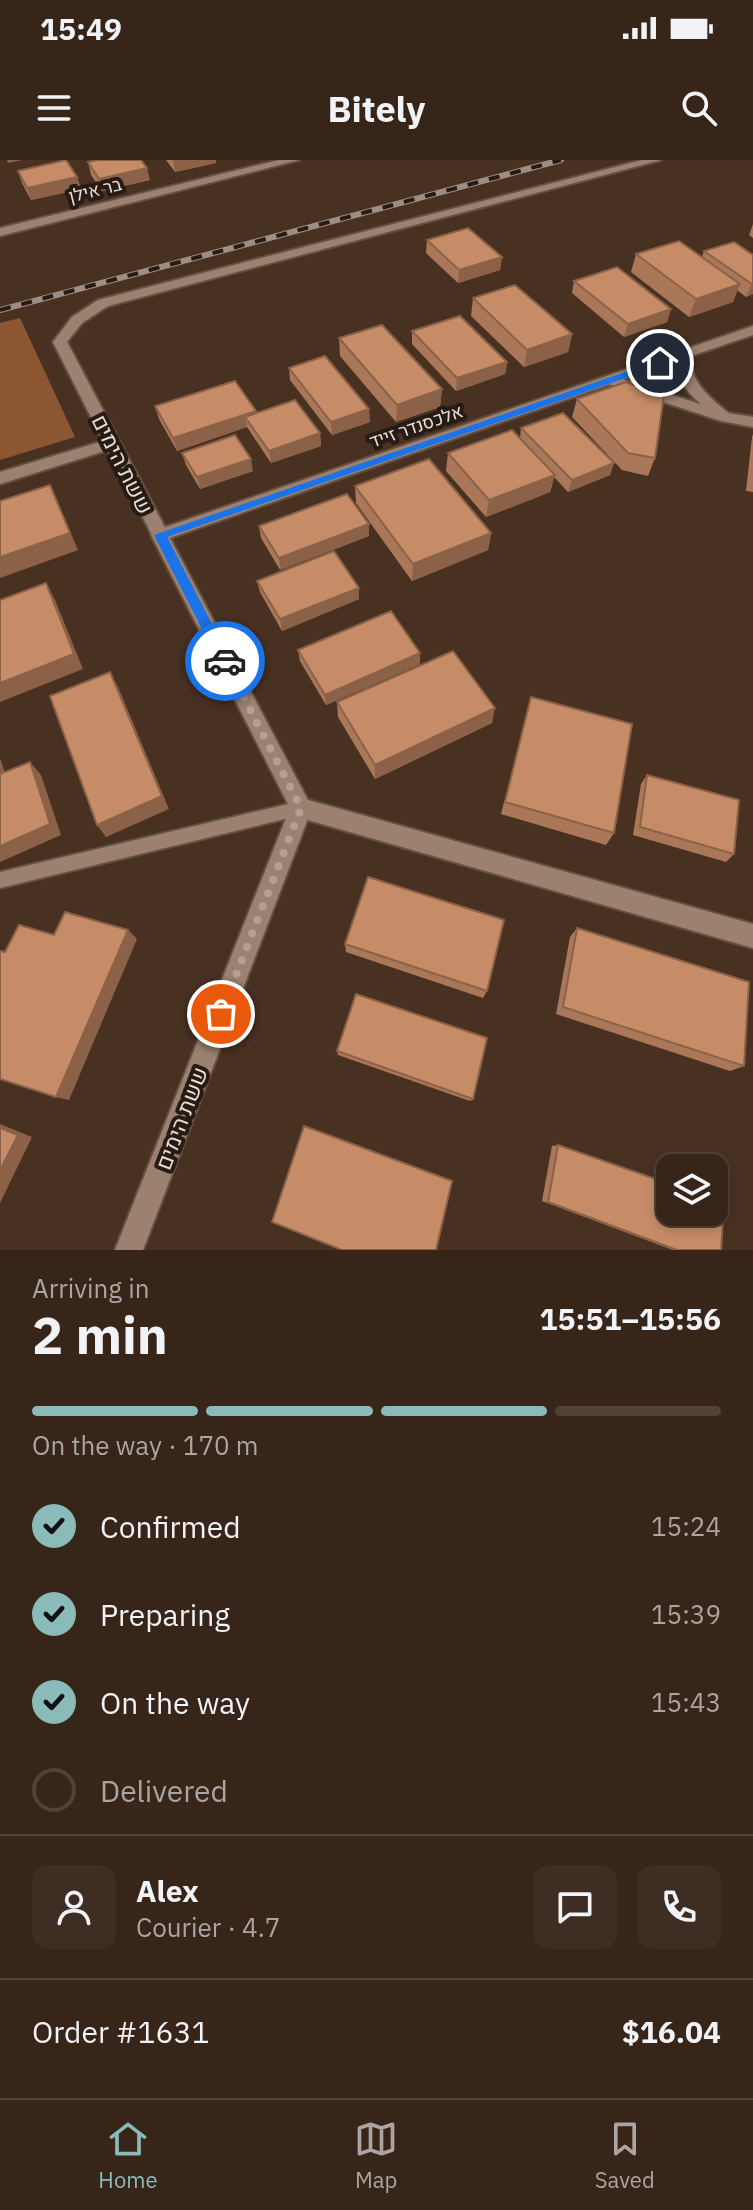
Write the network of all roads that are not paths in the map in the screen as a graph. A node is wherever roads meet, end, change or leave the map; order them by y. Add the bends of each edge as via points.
1 (293, 160) edge
2 (655, 160) edge
3 (0, 232) edge
4 (753, 330) edge
5 (684, 355) junction
6 (610, 380) junction
7 (726, 418) junction
8 (753, 422) edge
9 (113, 443) junction
10 (0, 478) edge
11 (160, 535) junction
12 (301, 808) junction
13 (0, 880) edge
14 (753, 936) edge
15 (129, 1250) edge

1 - 3 street, בר אילן
2 - 9 street, ששת הימים via 103,303 77,320 60,342
4 - 5 street, אלכסנדר זייד
5 - 6 street, אלכסנדר זייד
5 - 7 street via 683,373
6 - 7 street
6 - 11 street, אלכסנדר זייד
7 - 8 street
9 - 10 street
9 - 11 street, ששת הימים
11 - 12 street, ששת הימים
12 - 13 lane
12 - 14 street
12 - 15 street, ששת הימים

